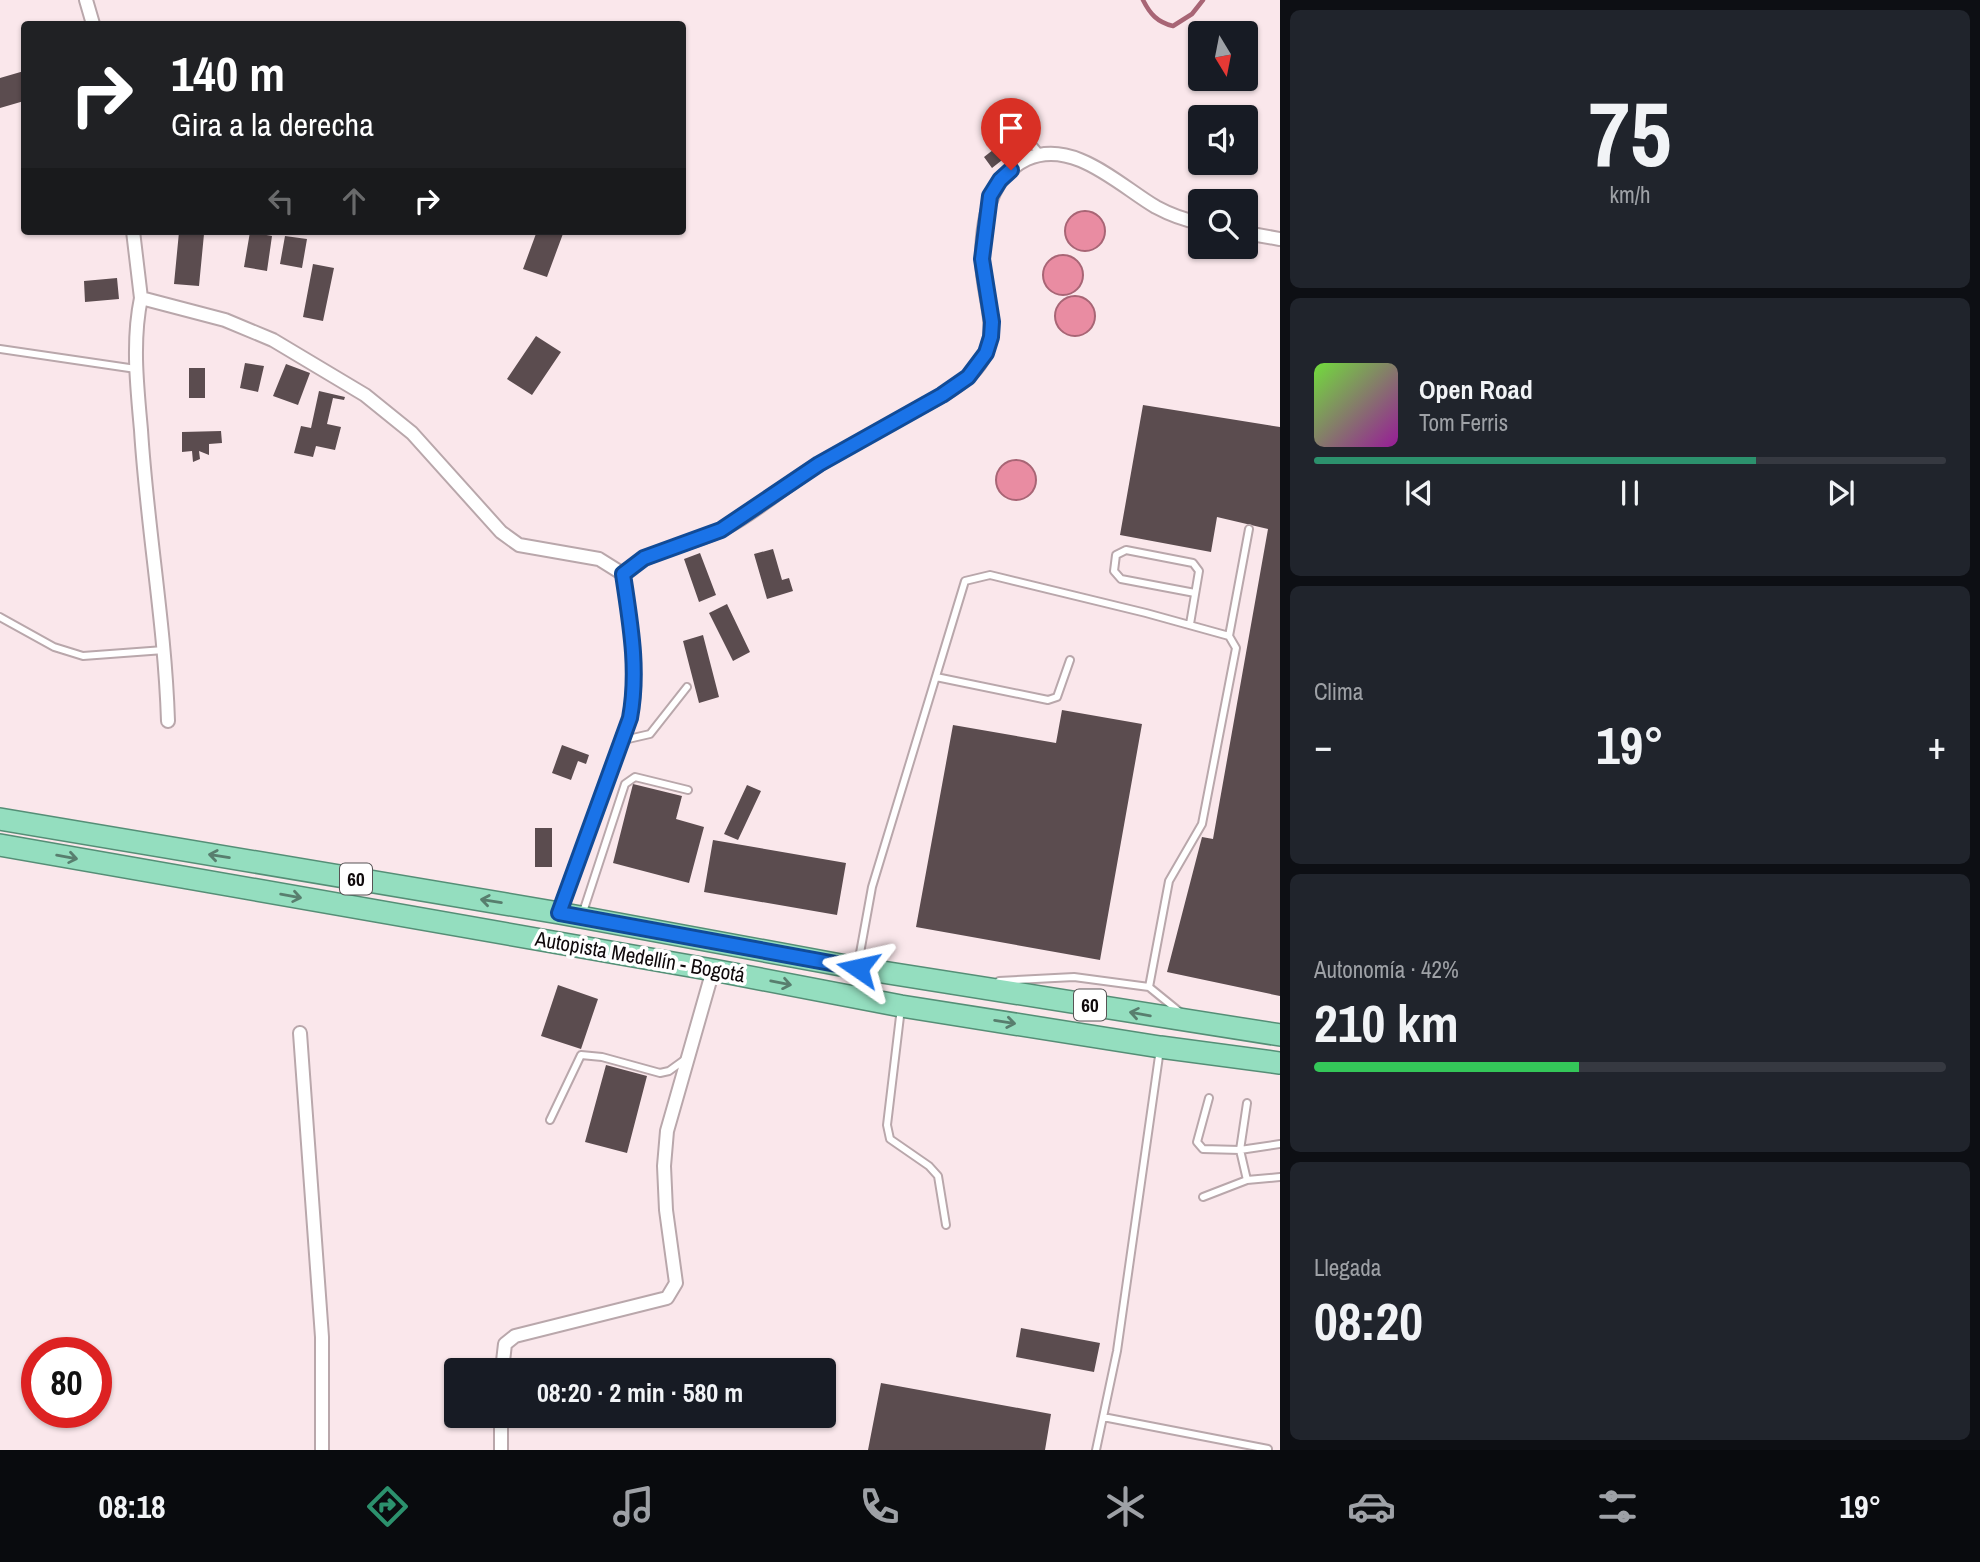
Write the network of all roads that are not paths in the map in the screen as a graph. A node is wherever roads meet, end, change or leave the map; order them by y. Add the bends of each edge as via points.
1 (86, 0) edge
2 (92, 21) edge
3 (1014, 122) dead end
4 (1041, 155) junction
5 (1188, 219) edge
6 (133, 235) edge
7 (1258, 235) edge
8 (1280, 239) edge
9 (141, 298) junction
10 (0, 349) edge
11 (136, 369) junction
12 (1249, 529) dead end
13 (623, 574) junction
14 (1195, 593) junction
15 (0, 617) edge
16 (1191, 624) junction
17 (1229, 636) junction
18 (164, 650) junction
19 (1070, 660) dead end
20 (936, 677) junction
21 (687, 687) dead end
22 (168, 721) dead end
23 (624, 740) junction
24 (688, 790) dead end
25 (0, 819) edge
26 (0, 845) edge
27 (559, 913) junction
28 (581, 917) junction
29 (858, 968) junction
30 (713, 970) junction
31 (961, 983) junction
32 (1149, 987) junction
33 (901, 1006) junction
34 (1194, 1023) junction
35 (300, 1033) dead end
36 (1280, 1035) edge
37 (1160, 1047) junction
38 (688, 1057) junction
39 (1280, 1063) edge
40 (1209, 1098) dead end
41 (1247, 1103) dead end
42 (550, 1121) dead end
43 (1280, 1144) edge
44 (1240, 1150) junction
45 (1280, 1177) edge
46 (1247, 1180) junction
47 (1203, 1197) dead end
48 (946, 1225) dead end
49 (503, 1358) edge
50 (1103, 1417) junction
51 (501, 1428) edge
52 (1268, 1448) edge
53 (322, 1450) edge
54 (501, 1450) edge
55 (1096, 1450) edge

1 - 2 street
3 - 4 lane
4 - 5 street via 1088,163 1158,208
4 - 13 street via 1011,170 990,196 982,259 991,337 986,353 968,377 819,464 721,530 644,558
6 - 9 street
7 - 8 street
9 - 11 street
9 - 13 street via 225,320 273,340 365,394 403,426 501,532 519,545 598,559
10 - 11 lane
11 - 18 street
12 - 17 lane
13 - 23 street via 635,690
14 - 14 lane via 1121,579 1114,570 1116,555 1126,550 1194,562 1199,571
14 - 16 lane
15 - 18 lane via 54,647 83,656
16 - 17 lane
16 - 20 lane via 990,575 965,581
17 - 32 lane via 1236,648 1202,824 1169,881
18 - 22 street
19 - 20 lane via 1057,697 1048,701
20 - 29 lane via 872,887
21 - 23 lane via 650,734
23 - 27 street
24 - 28 lane via 635,777 625,784
27 -> 25 highway, Autopista Medellín - Bogotá / 60
26 -> 30 highway, Autopista Medellín - Bogotá / 60
27 - 28 highway, Autopista Medellín - Bogotá / 60
28 - 29 highway, Autopista Medellín - Bogotá / 60
29 - 31 highway, Autopista Medellín - Bogotá / 60
30 -> 33 highway, Autopista Medellín - Bogotá / 60
30 - 38 street
31 - 32 lane via 1074,977
34 -> 31 highway, Autopista Medellín - Bogotá / 60
32 - 34 lane
33 -> 37 highway, Autopista Medellín - Bogotá / 60
33 - 48 lane via 887,1125 890,1139 938,1176
34 - 36 highway, Autopista Medellín - Bogotá / 60
35 - 53 street via 322,1337
37 - 39 highway, Autopista Medellín - Bogotá / 60
37 - 50 lane via 1117,1351
38 - 42 lane via 660,1073 602,1056 581,1055
38 - 49 street via 667,1130 664,1166 674,1290 667,1298 515,1336 505,1345
40 - 44 lane via 1199,1146
41 - 44 lane
43 - 44 lane
44 - 46 lane
45 - 46 lane
46 - 47 lane
50 - 52 lane
50 - 55 lane
51 - 54 street

